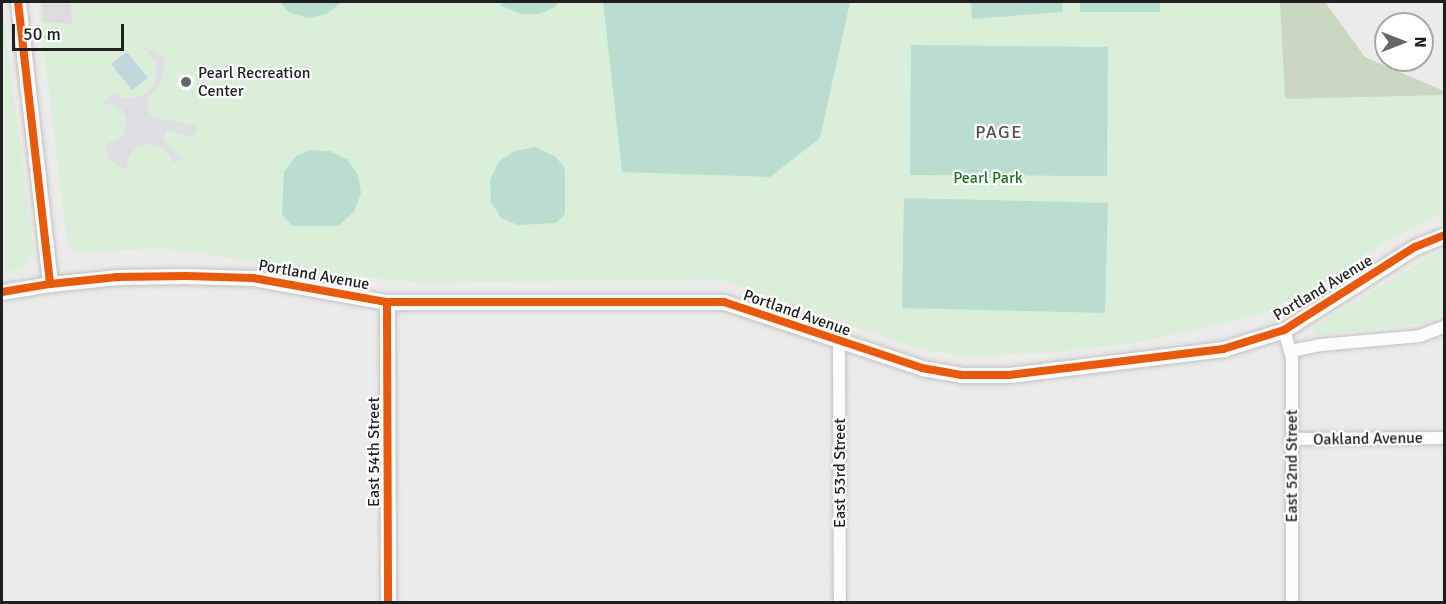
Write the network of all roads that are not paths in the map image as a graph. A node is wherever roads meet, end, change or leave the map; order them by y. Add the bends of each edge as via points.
1 (18, 2) edge
2 (1444, 235) edge
3 (50, 284) junction
4 (2, 292) edge
5 (387, 302) junction
6 (1444, 327) edge
7 (1284, 330) junction
8 (839, 343) junction
9 (1290, 351) junction
10 (1444, 438) edge
11 (1291, 439) junction
12 (388, 603) edge
13 (840, 603) edge
14 (1292, 603) edge

1 - 3 street
2 - 7 street, Portland Avenue via 1415,248
3 - 4 street, Portland Avenue
3 - 5 street, Portland Avenue via 118,277 253,278
5 - 8 street, Portland Avenue via 724,302
5 - 12 street, East 54th Street
6 - 9 street via 1420,336
7 - 8 street, Portland Avenue via 1222,349 1009,375 961,375 922,368
7 - 9 street, East 52nd Street
8 - 13 street, East 53rd Street
9 - 11 street, East 52nd Street
10 - 11 street, Oakland Avenue
11 - 14 street, East 52nd Street

